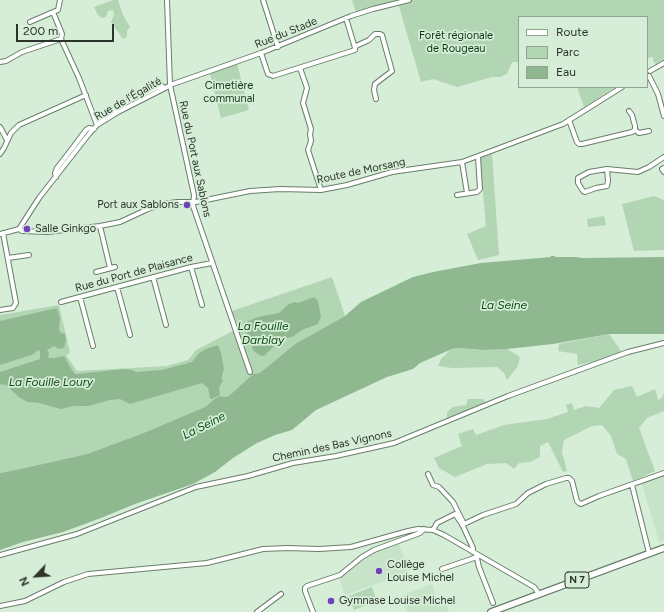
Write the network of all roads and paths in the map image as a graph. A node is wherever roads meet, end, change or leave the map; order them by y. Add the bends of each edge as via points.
1 (60, 0) edge
2 (167, 0) edge
3 (264, 0) edge
4 (409, 0) edge
5 (53, 12) junction
6 (346, 18) junction
7 (30, 22) dead end
8 (62, 39) junction
9 (278, 47) junction
10 (355, 48) junction
11 (261, 53) junction
12 (0, 62) edge
13 (664, 63) edge
14 (300, 68) junction
15 (649, 70) edge
16 (648, 77) edge
17 (170, 85) junction
18 (620, 88) edge
19 (86, 95) junction
20 (376, 99) dead end
21 (628, 111) dead end
22 (664, 116) edge
23 (569, 120) junction
24 (0, 127) edge
25 (96, 127) junction
26 (635, 130) junction
27 (649, 131) dead end
28 (7, 140) junction
29 (0, 154) edge
30 (478, 157) junction
31 (664, 157) edge
32 (462, 162) junction
33 (664, 168) edge
34 (607, 169) junction
35 (664, 172) edge
36 (322, 190) junction
37 (467, 193) junction
38 (457, 195) dead end
39 (193, 201) junction
40 (100, 226) junction
41 (19, 229) junction
42 (2, 234) edge
43 (29, 255) dead end
44 (8, 258) junction
45 (212, 263) junction
46 (191, 267) junction
47 (96, 272) dead end
48 (153, 277) junction
49 (117, 287) junction
50 (80, 297) junction
51 (62, 302) dead end
52 (202, 305) dead end
53 (0, 310) edge
54 (166, 325) dead end
55 (130, 335) dead end
56 (664, 343) edge
57 (93, 346) dead end
58 (250, 372) dead end
59 (664, 473) edge
60 (428, 474) dead end
61 (632, 485) junction
62 (462, 525) junction
63 (424, 529) junction
64 (434, 530) junction
65 (664, 548) edge
66 (649, 553) junction
67 (475, 554) junction
68 (0, 555) edge
69 (442, 569) dead end
70 (281, 594) dead end
71 (538, 594) junction
72 (493, 603) dead end
73 (0, 606) edge
74 (257, 612) edge
75 (312, 612) edge
76 (491, 612) edge

1 - 5 street via 58,10
2 - 17 street, Rue du Port aux Sablons
3 - 9 street
4 - 6 street, Rue du Stade
5 - 7 street
5 - 8 street
6 - 9 street, Rue du Stade
6 - 10 street
8 - 12 street
8 - 19 street
9 - 11 street, Rue du Stade
10 - 14 street
10 - 20 street via 375,34 382,35 392,71 375,84
11 - 14 street via 270,76
11 - 17 street, Rue du Stade
13 - 15 street
14 - 36 street via 307,88 303,103 311,129 308,150
15 - 16 street via 651,74
16 - 22 street via 658,94
17 - 25 street, Rue de l'Égalité via 118,112
17 - 39 street, Rue du Port aux Sablons via 194,195
18 - 23 street, Route de Morsang
19 - 25 street
19 - 28 street via 19,125
21 - 26 street via 632,115
23 - 26 street via 579,144
23 - 30 street, Route de Morsang
24 - 28 street
25 - 41 street, Rue de l'Égalité via 45,190
26 - 27 street via 639,133
28 - 29 street
30 - 32 street, Route de Morsang
30 - 37 street via 480,188 477,192
31 - 34 street via 649,168 638,172
32 - 36 street, Route de Morsang via 392,172
32 - 37 street
33 - 35 street
34 - 34 street via 589,172 578,178 582,191 607,186
36 - 39 street, Route de Morsang via 250,191
37 - 38 street
39 - 40 street, Route de Morsang via 163,204 120,222
39 - 45 street, Rue du Port aux Sablons
40 - 41 street, Route de Morsang via 47,232
40 - 47 street via 113,268
41 - 42 street
42 - 44 street
43 - 44 street
44 - 53 street via 16,303 13,308
45 - 46 street, Rue du Port de Plaisance
45 - 58 street, Rue du Port aux Sablons
46 - 48 street, Rue du Port de Plaisance
46 - 52 street
48 - 49 street, Rue du Port de Plaisance
48 - 54 street
49 - 50 street, Rue du Port de Plaisance
49 - 55 street
50 - 51 street, Rue du Port de Plaisance
50 - 57 street
56 - 68 street, Chemin des Bas Vignons via 634,350 528,389 394,443 294,463 196,487 77,534
59 - 61 street
60 - 62 street via 433,485 439,487 453,502 463,522
61 - 62 street via 580,504 572,481 566,478 528,493 516,504
61 - 66 street
62 - 64 street via 455,514 437,523
62 - 67 street
63 - 64 street
63 - 73 street via 351,547 263,549 207,563 88,574 64,582 25,601
63 - 75 street via 420,533 374,550 340,575 307,586 305,590
64 - 67 street
65 - 66 main road, N 7
66 - 71 main road, N 7
67 - 69 street
67 - 71 street via 534,587
67 - 72 street
70 - 74 street
71 - 76 main road, N 7

